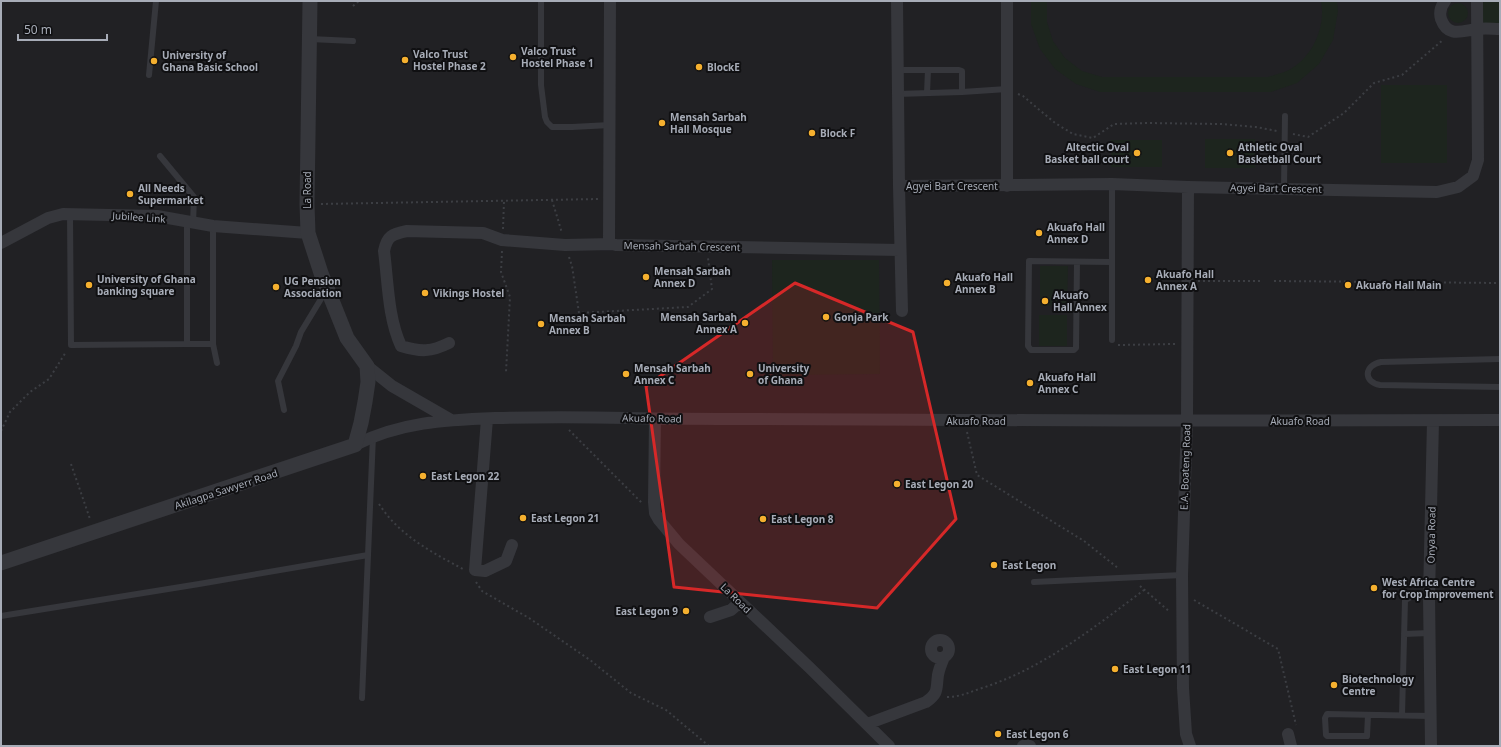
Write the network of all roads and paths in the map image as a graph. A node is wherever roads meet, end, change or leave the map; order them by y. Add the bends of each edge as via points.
1 (156, 1) edge
2 (310, 1) edge
3 (360, 1) edge
4 (541, 1) edge
5 (610, 1) edge
6 (897, 1) edge
7 (1007, 1) edge
8 (1445, 1) edge
9 (1477, 1) edge
10 (353, 6) dead end
11 (1478, 28) junction
12 (1500, 29) edge
13 (1453, 32) junction
14 (310, 39) junction
15 (353, 41) dead end
16 (897, 70) junction
17 (928, 70) junction
18 (149, 76) dead end
19 (1006, 89) junction
20 (927, 92) junction
21 (962, 92) junction
22 (897, 94) junction
23 (1285, 116) dead end
24 (610, 125) junction
25 (1284, 133) junction
26 (160, 156) dead end
27 (1112, 184) junction
28 (898, 186) junction
29 (1007, 186) junction
30 (1188, 187) junction
31 (1284, 188) junction
32 (609, 199) junction
33 (552, 200) junction
34 (504, 201) junction
35 (307, 204) junction
36 (70, 214) junction
37 (190, 223) junction
38 (213, 226) junction
39 (308, 233) junction
40 (502, 240) junction
41 (1, 243) edge
42 (612, 244) junction
43 (565, 245) junction
44 (707, 246) junction
45 (900, 250) junction
46 (1077, 262) junction
47 (1112, 262) junction
48 (1186, 281) junction
49 (1261, 281) dead end
50 (1274, 281) dead end
51 (1500, 283) edge
52 (327, 288) junction
53 (902, 311) dead end
54 (1112, 340) joint
55 (449, 343) dead end
56 (187, 344) junction
57 (214, 344) junction
58 (1186, 344) junction
59 (71, 345) junction
60 (1500, 359) edge
61 (217, 363) dead end
62 (367, 366) junction
63 (506, 372) dead end
64 (1500, 387) edge
65 (284, 410) dead end
66 (556, 416) junction
67 (487, 418) junction
68 (655, 418) junction
69 (451, 420) junction
70 (1186, 420) junction
71 (1500, 420) edge
72 (965, 421) junction
73 (1433, 421) junction
74 (1, 431) edge
75 (373, 436) junction
76 (355, 446) junction
77 (71, 464) dead end
78 (371, 492) junction
79 (659, 520) junction
80 (94, 532) junction
81 (512, 545) dead end
82 (368, 555) junction
83 (1, 563) edge
84 (475, 570) junction
85 (1182, 575) junction
86 (1129, 578) junction
87 (1034, 582) dead end
88 (1144, 590) junction
89 (1183, 594) junction
90 (1429, 596) junction
91 (740, 602) junction
92 (1, 616) edge
93 (710, 617) dead end
94 (1183, 622) junction
95 (1429, 633) junction
96 (1404, 634) junction
97 (944, 656) dead end
98 (934, 696) junction
99 (362, 698) dead end
100 (1368, 715) junction
101 (1402, 715) junction
102 (1430, 716) junction
103 (867, 724) junction
104 (1293, 732) joint
105 (709, 746) edge
106 (889, 746) edge
107 (1023, 746) edge
108 (1030, 746) edge
109 (1190, 746) edge
110 (1291, 746) edge
111 (1430, 746) edge

1 - 18 lane
2 - 14 street, La Road
3 - 10 path
4 - 24 lane via 541,85 547,122 552,127
5 - 24 street, Mensah Sarbah Crescent
6 - 16 street
7 - 19 street
8 - 13 street via 1440,10 1440,17
9 - 11 street, Agyei Bart Crescent
11 - 12 street
11 - 13 street via 1460,33
11 - 31 street, Agyei Bart Crescent via 1478,160 1473,176 1458,187 1437,192
13 - 25 path via 1402,75 1374,83 1344,113 1308,137
14 - 15 lane
14 - 35 street, La Road
16 - 17 lane
16 - 22 street
17 - 20 lane
17 - 21 lane via 962,71
19 - 21 lane
19 - 25 path via 1023,96 1055,123 1073,134 1093,138 1114,124 1147,123 1221,124
19 - 29 street
20 - 21 lane
20 - 22 lane
22 - 28 street
23 - 25 lane
24 - 32 street, Mensah Sarbah Crescent
25 - 31 lane
26 - 37 lane via 194,197
27 - 29 street, Agyei Bart Crescent
27 - 30 street, Agyei Bart Crescent
27 - 47 lane
28 - 29 street, Agyei Bart Crescent
28 - 45 street
30 - 31 street, Agyei Bart Crescent
30 - 48 street, E.A. Boateng Road
32 - 33 path
32 - 42 street, Mensah Sarbah Crescent via 609,241
33 - 34 path
33 - 43 path
34 - 35 path
34 - 40 path
35 - 39 street, La Road
36 - 37 street, Jubilee Link via 157,216
36 - 41 street, Jubilee Link via 56,215
36 - 59 lane
37 - 38 street, Jubilee Link
37 - 56 lane
38 - 39 street, Jubilee Link
38 - 57 lane
39 - 52 street, La Road
40 - 43 street
40 - 55 street via 482,233 407,231 395,233 386,244 384,251 391,307 396,335 401,346 415,350 436,350
40 - 63 path via 501,272 510,297
42 - 43 street
42 - 44 street, Mensah Sarbah Crescent
43 - 44 path via 572,266 579,312 688,307 712,289
44 - 45 street, Mensah Sarbah Crescent
45 - 53 street
46 - 46 lane via 1029,261 1028,346 1031,350 1076,348
46 - 47 lane
47 - 54 lane
48 - 49 path
48 - 58 street, E.A. Boateng Road
50 - 51 path
52 - 62 street, La Road via 347,338
52 - 65 lane via 301,332 278,381
54 - 58 path via 1114,345
56 - 57 lane
56 - 59 lane
57 - 61 lane
58 - 70 street, E.A. Boateng Road
59 - 74 path via 49,379 30,392 10,412
60 - 64 lane via 1381,362 1374,363 1368,373 1373,384 1380,385
62 - 69 street, La Road via 392,386
62 - 76 street via 368,382
66 - 67 street, Akuafo Road
66 - 68 street, Akuafo Road
66 - 79 path
67 - 69 street, Akuafo Road
67 - 84 street
68 - 72 street, Akuafo Road
68 - 79 street, La Road via 654,502
69 - 75 street, Akilagpa Sawyerr Road via 395,428
70 - 72 street, Akuafo Road
70 - 73 street, Akuafo Road
70 - 85 street, E.A. Boateng Road
71 - 73 street, Akuafo Road
72 - 86 path via 977,475 1084,541
73 - 90 street, Onyaa Road
75 - 76 street, Akilagpa Sawyerr Road
75 - 78 lane
76 - 80 street, Akilagpa Sawyerr Road
77 - 80 path
78 - 82 lane
78 - 84 path via 384,513 402,531 439,556 466,570
79 - 91 street, La Road via 679,544
80 - 83 street, Akilagpa Sawyerr Road
81 - 84 street via 506,561 485,571
82 - 92 lane
82 - 99 lane
84 - 105 path via 476,584 482,590 529,618 632,693 666,710
85 - 86 lane
85 - 89 street, E.A. Boateng Road
86 - 87 lane
86 - 88 path
88 - 94 path
88 - 98 path via 1071,645 1035,665 1001,682 956,697
89 - 94 street, E.A. Boateng Road
89 - 104 path via 1278,649
90 - 95 street, Onyaa Road
90 - 96 lane via 1405,600
91 - 93 street via 731,610
91 - 103 street, La Road
94 - 109 street, E.A. Boateng Road via 1183,688 1186,734
95 - 96 lane
95 - 102 street, Onyaa Road
96 - 101 lane
97 - 98 street
98 - 103 street via 926,702
100 - 100 lane via 1327,714 1326,735 1367,736
100 - 101 lane
101 - 102 lane
102 - 111 street, Onyaa Road
103 - 106 street, La Road
104 - 110 street
107 - 108 street

